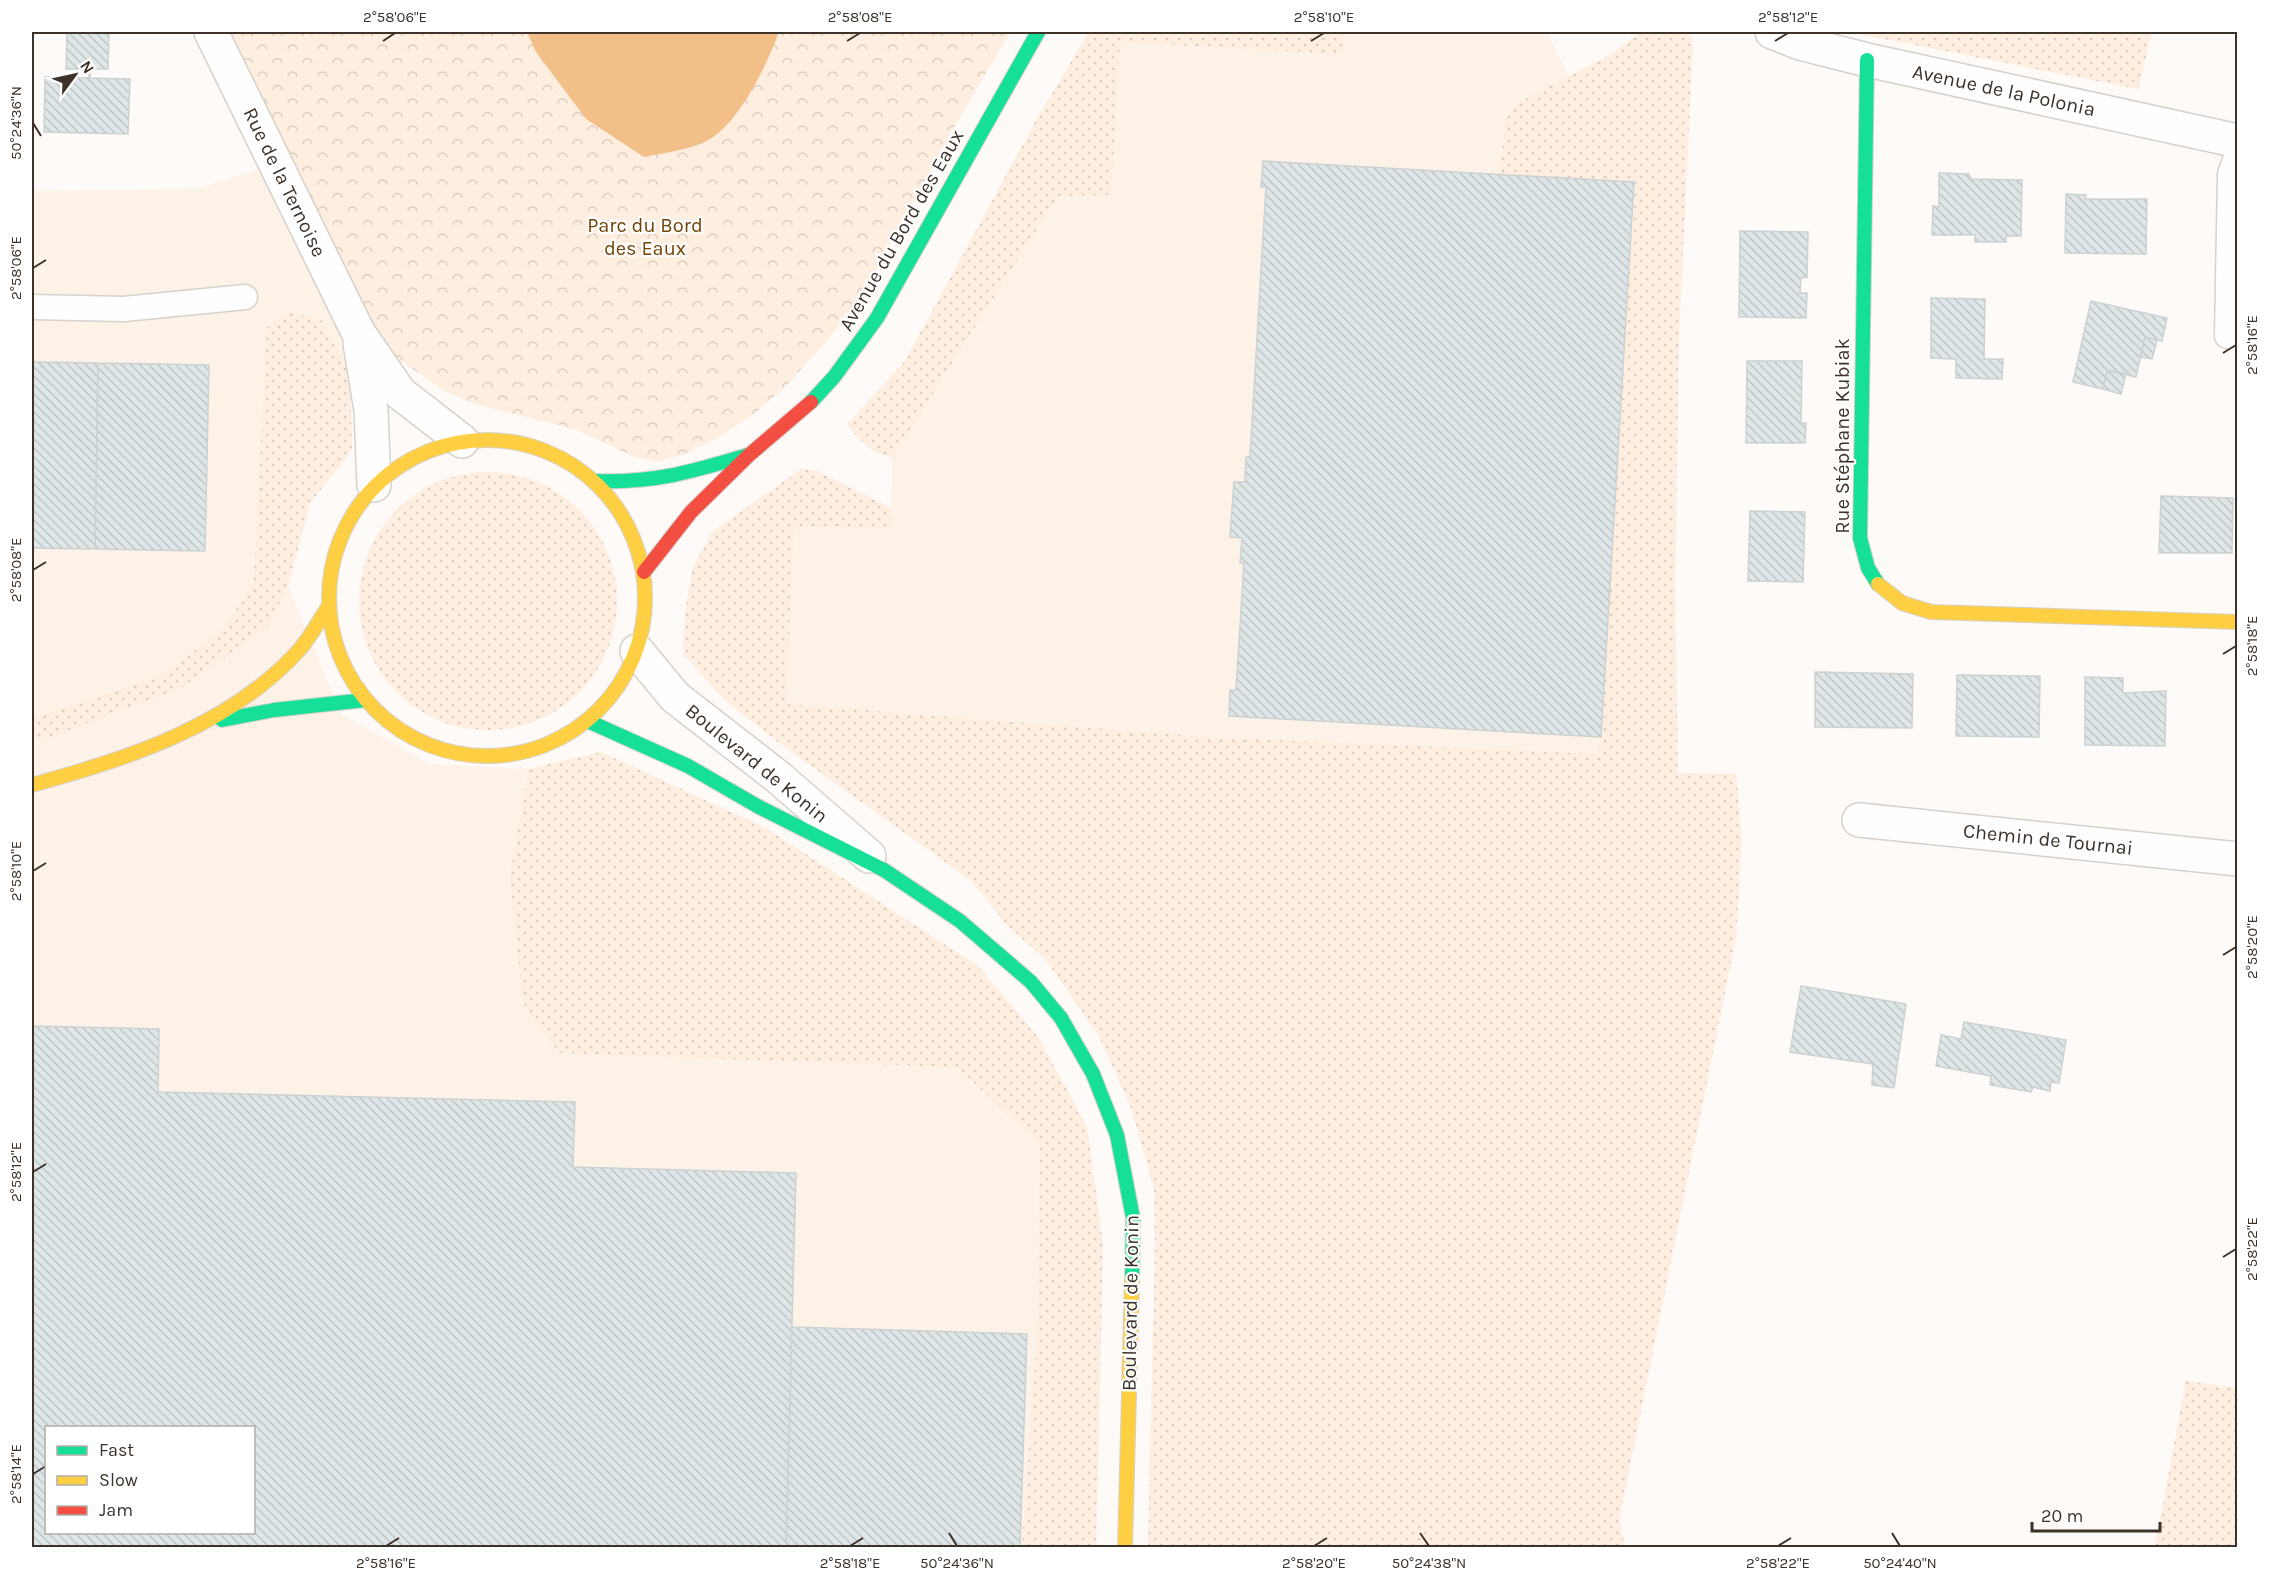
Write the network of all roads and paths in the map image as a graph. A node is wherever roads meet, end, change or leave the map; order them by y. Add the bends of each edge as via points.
1 (211, 32) edge
2 (1038, 32) edge
3 (1772, 32) edge
4 (1867, 60) junction
5 (2238, 141) edge
6 (2238, 151) edge
7 (245, 297) dead end
8 (32, 307) edge
9 (358, 332) junction
10 (2227, 336) dead end
11 (462, 441) junction
12 (749, 455) junction
13 (594, 481) junction
14 (374, 485) junction
15 (644, 572) junction
16 (328, 607) junction
17 (2238, 622) edge
18 (637, 651) junction
19 (365, 700) junction
20 (590, 722) junction
21 (203, 725) junction
22 (32, 785) edge
23 (1859, 820) dead end
24 (2238, 859) edge
25 (884, 870) junction
26 (1125, 1548) edge

1 - 9 street, Rue de la Ternoise
2 - 12 street, Avenue du Bord des Eaux via 877,318 834,377
3 - 4 street, Avenue de la Polonia
4 - 5 street, Avenue de la Polonia
4 - 17 street, Rue Stéphane Kubiak via 1860,538 1877,586 1902,603 1931,612
6 - 10 lane via 2230,174
7 - 8 lane via 124,309
9 - 11 street, Rue de la Ternoise via 400,393
9 - 14 street, Rue de la Ternoise via 371,410
11 - 13 street via 509,441 555,454
11 - 14 street via 415,456
12 - 13 street, Avenue du Bord des Eaux via 672,477
12 - 15 street, Avenue du Bord des Eaux via 691,512
13 - 15 street via 627,522
14 - 16 street via 342,534 331,570
15 - 18 street via 645,611
16 - 19 street via 339,656
16 - 21 street via 302,647 279,670
18 - 20 street via 614,694
18 - 25 street, Boulevard de Konin via 675,697 778,777
19 - 20 street via 394,727 429,746 468,756 507,756 541,748
19 - 21 street via 274,710
20 - 25 street, Boulevard de Konin via 688,766
21 - 22 street via 155,747
23 - 24 street, Chemin de Tournai
25 - 26 street, Boulevard de Konin via 960,921 1031,982 1060,1018 1093,1074 1117,1135 1134,1218

